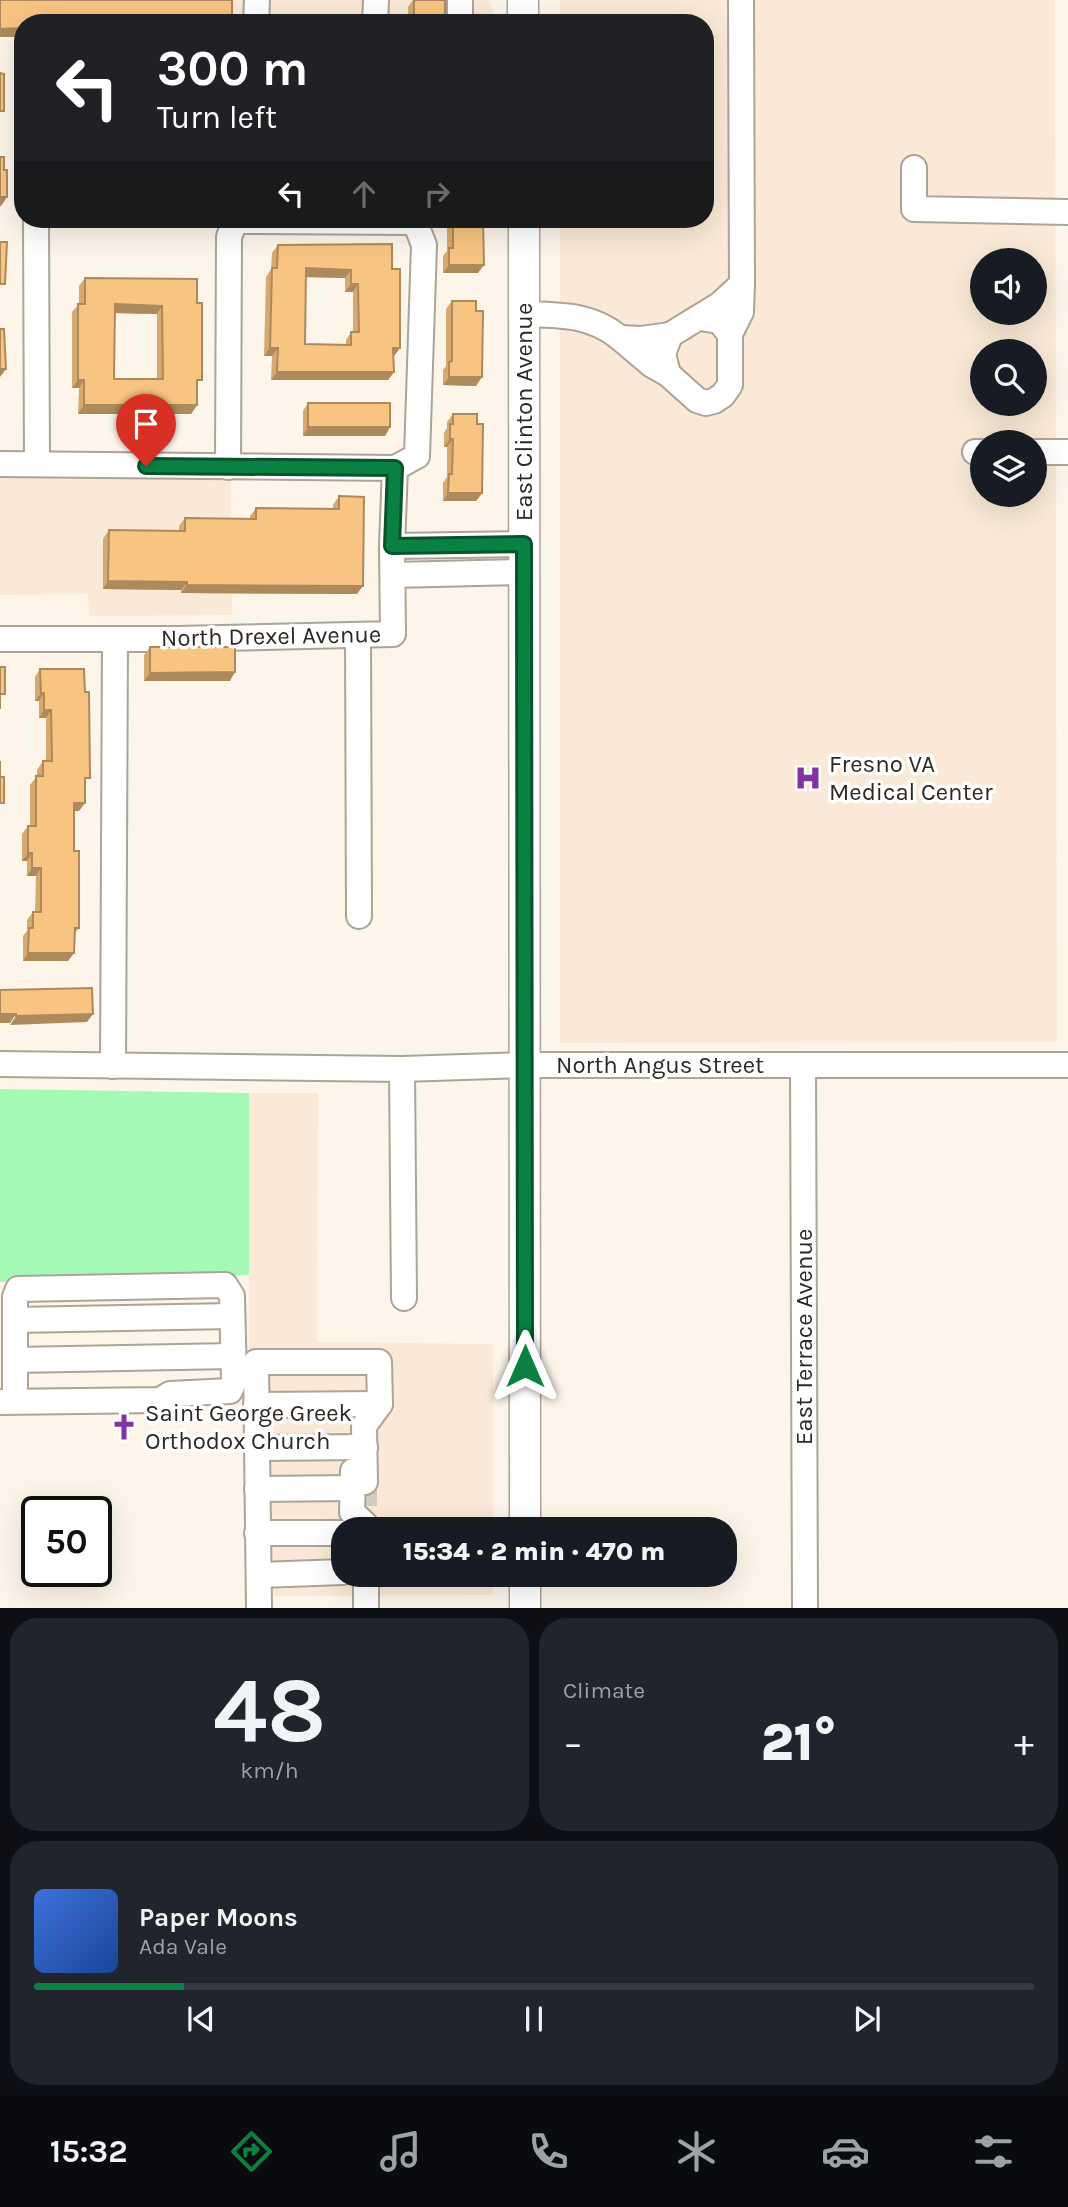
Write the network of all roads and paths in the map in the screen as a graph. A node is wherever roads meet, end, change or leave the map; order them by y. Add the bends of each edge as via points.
1 (741, 0) edge
2 (914, 168) dead end
3 (1068, 212) edge
4 (36, 228) edge
5 (232, 228) edge
6 (417, 228) edge
7 (524, 228) edge
8 (742, 284) junction
9 (524, 314) junction
10 (701, 317) junction
11 (730, 334) junction
12 (670, 335) junction
13 (620, 338) junction
14 (668, 374) junction
15 (1047, 452) edge
16 (1068, 452) edge
17 (0, 464) edge
18 (37, 464) junction
19 (228, 467) junction
20 (395, 468) junction
21 (392, 546) junction
22 (524, 558) junction
23 (393, 575) junction
24 (358, 635) junction
25 (0, 639) edge
26 (115, 639) junction
27 (359, 916) dead end
28 (0, 1064) edge
29 (525, 1065) junction
30 (803, 1065) junction
31 (1068, 1065) edge
32 (113, 1066) junction
33 (402, 1069) junction
34 (404, 1298) dead end
35 (244, 1359) junction
36 (15, 1360) junction
37 (8, 1402) edge
38 (380, 1404) junction
39 (256, 1405) junction
40 (257, 1448) junction
41 (365, 1452) junction
42 (359, 1485) junction
43 (257, 1489) junction
44 (355, 1517) edge
45 (525, 1517) edge
46 (331, 1527) edge
47 (257, 1533) junction
48 (331, 1572) edge
49 (260, 1575) junction
50 (366, 1587) edge
51 (525, 1587) edge
52 (259, 1608) edge
53 (366, 1608) edge
54 (525, 1608) edge
55 (804, 1608) edge

1 - 8 street
2 - 3 street via 914,209
4 - 18 street
5 - 19 street
6 - 20 street via 424,245 417,456
7 - 9 main road, East Clinton Avenue
8 - 10 street
8 - 11 street via 741,312
9 - 13 street via 588,319
9 - 22 main road, East Clinton Avenue
10 - 11 street via 719,321
10 - 12 street
11 - 14 street via 730,384 714,401 696,400
12 - 13 street
12 - 14 street via 663,354
13 - 14 street
15 - 16 street
17 - 18 street
18 - 19 street
19 - 20 street
20 - 21 street
21 - 22 street
21 - 23 street
22 - 23 street
22 - 29 main road, East Clinton Avenue
23 - 24 street, North Drexel Avenue via 393,634
24 - 26 street, North Drexel Avenue
24 - 27 street
25 - 26 street, North Drexel Avenue
26 - 32 street
28 - 32 street, North Angus Street
29 - 30 street, North Angus Street
29 - 33 street, North Angus Street
29 - 45 main road, East Clinton Avenue
30 - 31 street, North Angus Street
30 - 55 street, East Terrace Avenue
32 - 33 street, North Angus Street
33 - 34 street
35 - 36 street
35 - 36 street via 232,1315 232,1296 225,1285 18,1289
35 - 37 street via 230,1391 170,1394 160,1399
35 - 38 street via 379,1362
35 - 39 street
36 - 37 street
38 - 39 street
38 - 41 street via 365,1426
39 - 40 street
40 - 41 street
40 - 43 street
41 - 42 street via 353,1467
42 - 43 street
42 - 44 street via 352,1512
43 - 47 street
46 - 47 street
47 - 49 street
48 - 49 street
49 - 52 street
50 - 53 street
51 - 54 main road

